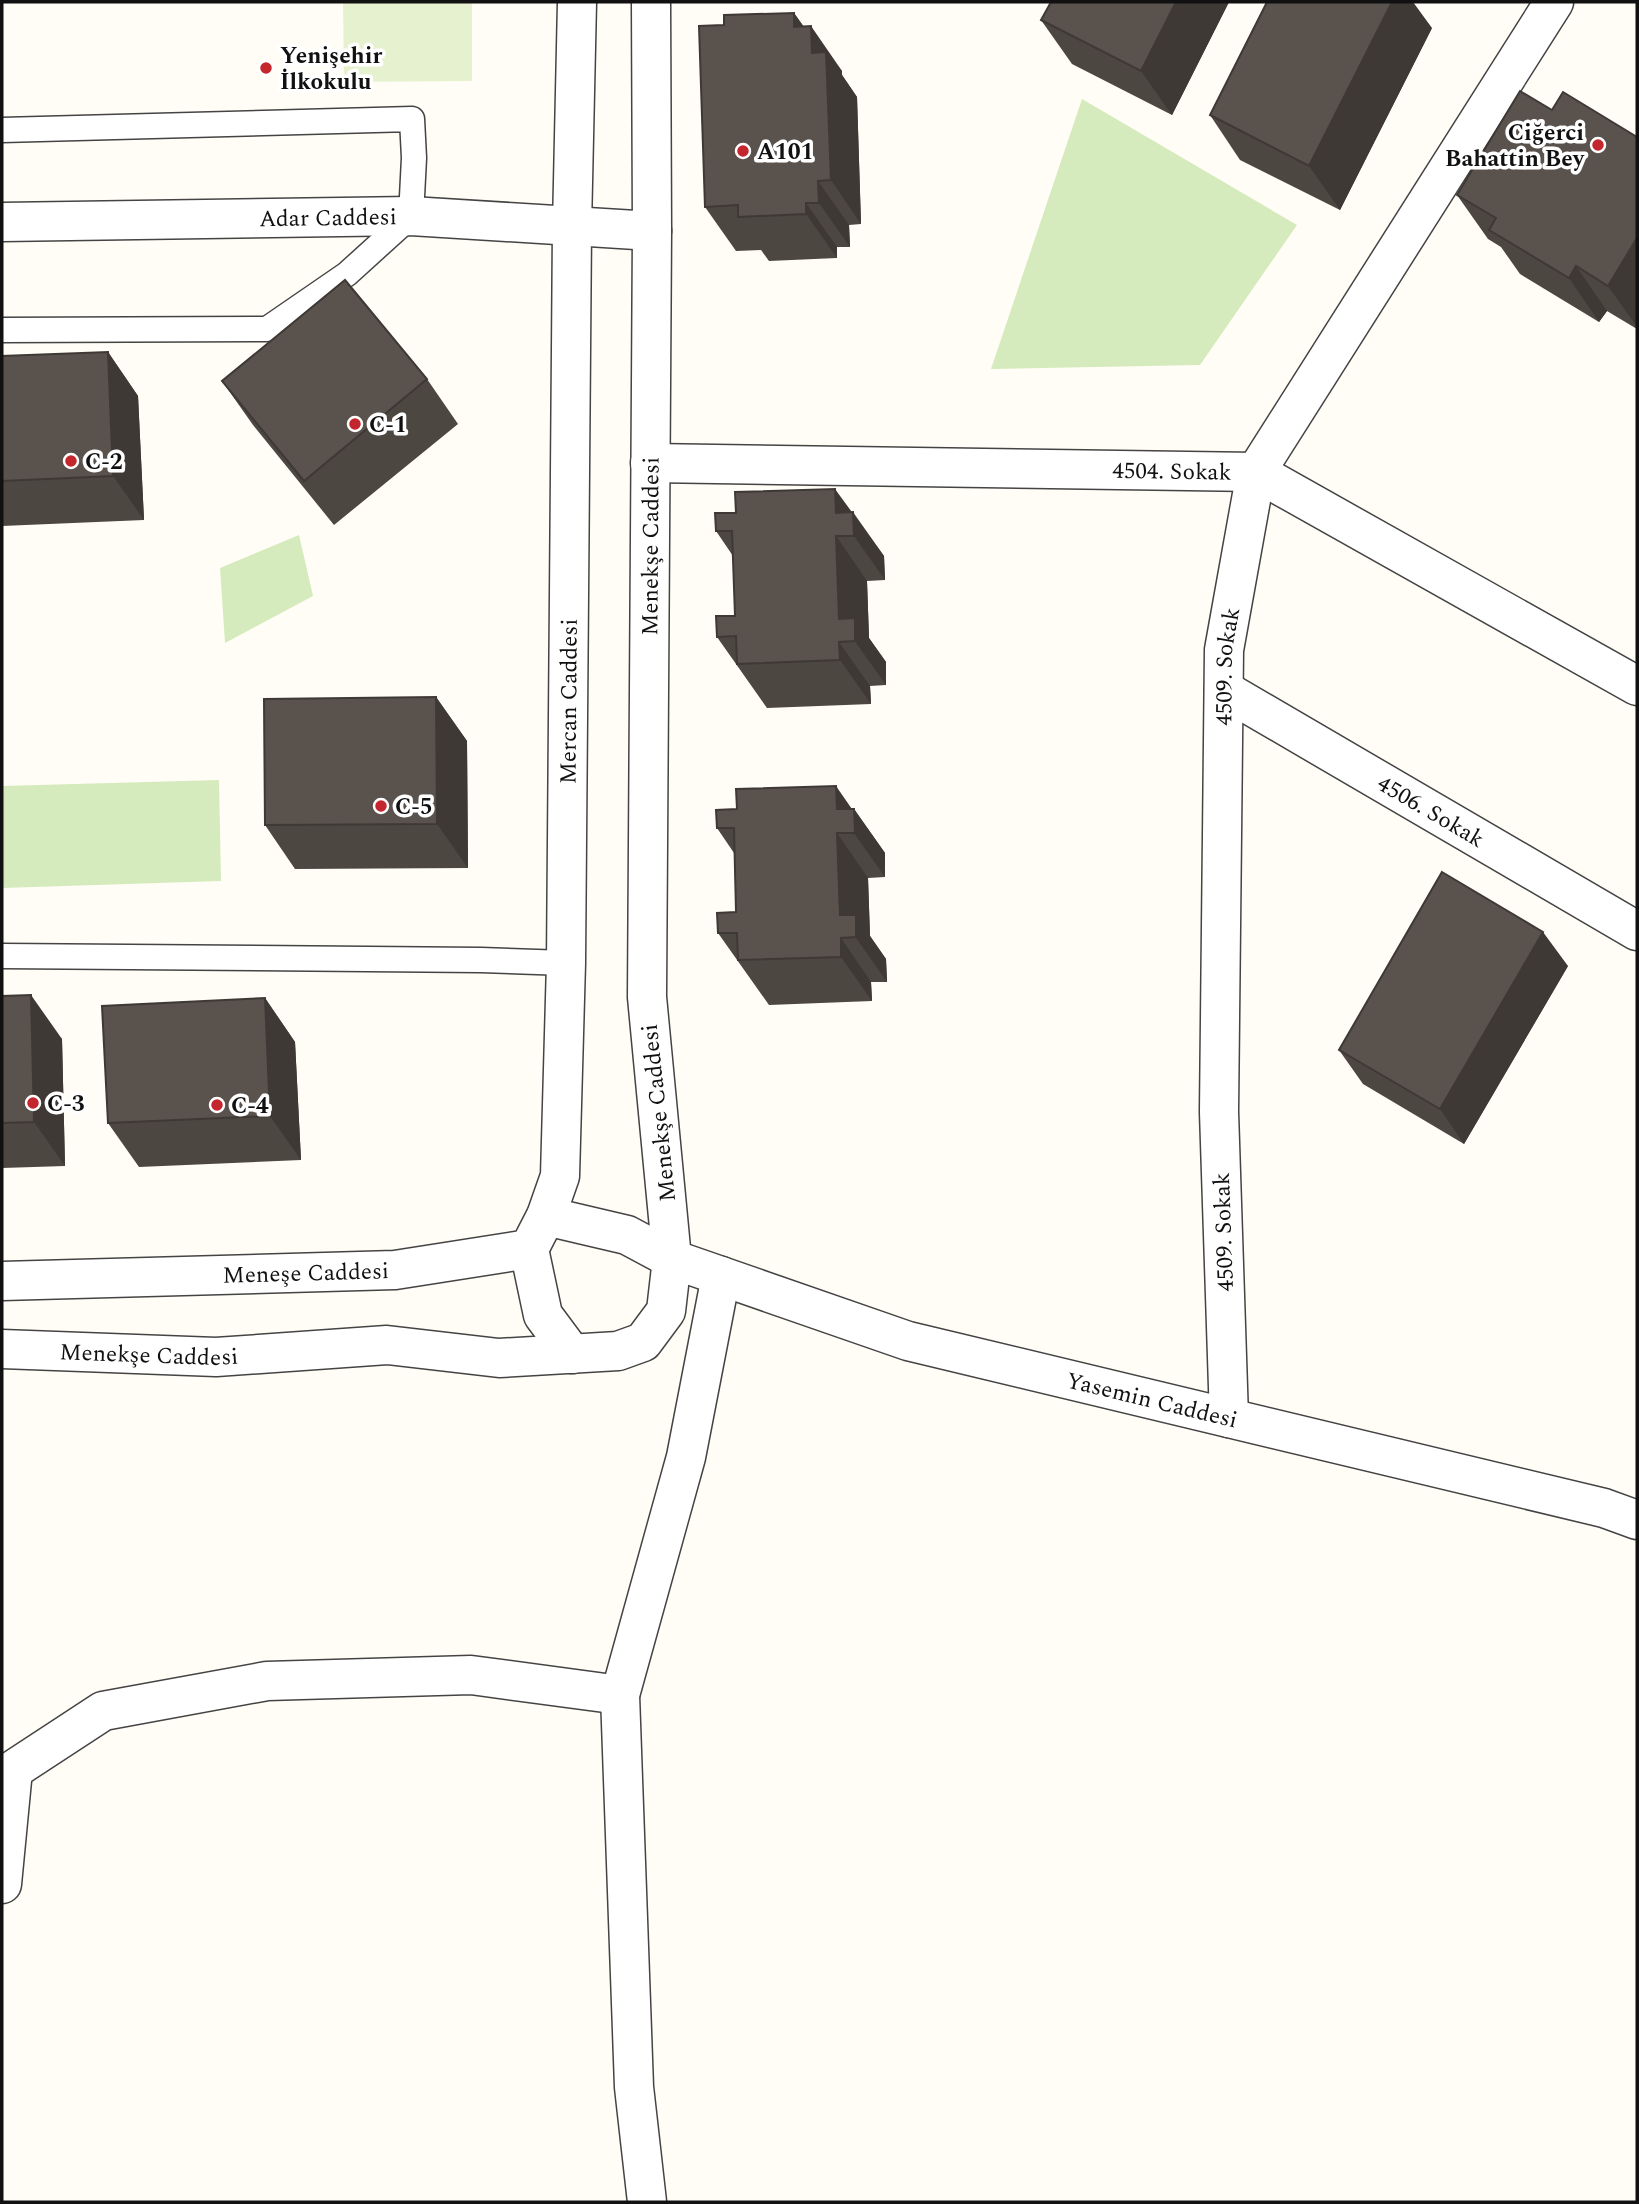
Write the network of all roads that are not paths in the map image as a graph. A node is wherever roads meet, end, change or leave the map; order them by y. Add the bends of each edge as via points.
1 (578, 2) edge
2 (651, 2) edge
3 (1554, 2) edge
4 (2, 130) edge
5 (411, 216) junction
6 (2, 222) edge
7 (572, 227) junction
8 (652, 231) junction
9 (2, 330) edge
10 (650, 463) junction
11 (1256, 472) junction
12 (1637, 686) edge
13 (1224, 690) junction
14 (1637, 931) edge
15 (2, 956) edge
16 (566, 963) junction
17 (546, 1216) junction
18 (529, 1249) junction
19 (672, 1259) junction
20 (721, 1276) junction
21 (2, 1281) edge
22 (2, 1349) edge
23 (572, 1354) junction
24 (1228, 1418) junction
25 (1637, 1520) edge
26 (620, 1695) junction
27 (2, 1884) edge
28 (646, 2202) edge

1 - 7 street, Mercan Caddesi
2 - 8 street, Menekşe Caddesi
3 - 11 street, 4509. Sokak
4 - 5 lane via 412,119
5 - 6 street, Adar Caddesi
5 - 7 street, Adar Caddesi
5 - 9 lane via 347,274 267,329
7 - 8 street, Adar Caddesi
7 - 16 street, Mercan Caddesi
8 - 10 street, Menekşe Caddesi
10 - 11 street, 4504. Sokak
10 - 19 street, Menekşe Caddesi via 647,998
11 - 12 street, 4504. Sokak
11 - 13 street, 4509. Sokak via 1224,650
13 - 14 street, 4506. Sokak
13 - 24 street, 4509. Sokak via 1219,1112
15 - 16 lane
16 - 17 street, Mercan Caddesi via 559,1176
17 - 18 street
17 - 19 street via 627,1235
18 - 21 street, Meneşe Caddesi via 395,1270
18 - 23 street via 543,1315
19 - 20 street, Yasemin Caddesi
19 - 23 street, Menekşe Caddesi via 666,1311 643,1342 618,1351
20 - 24 street, Yasemin Caddesi via 908,1341
20 - 26 street via 686,1457
22 - 23 street, Menekşe Caddesi via 216,1357 387,1345 499,1358
24 - 25 street, Yasemin Caddesi via 1604,1508
26 - 27 street via 471,1675 267,1681 103,1712 13,1770
26 - 28 street via 635,2087

